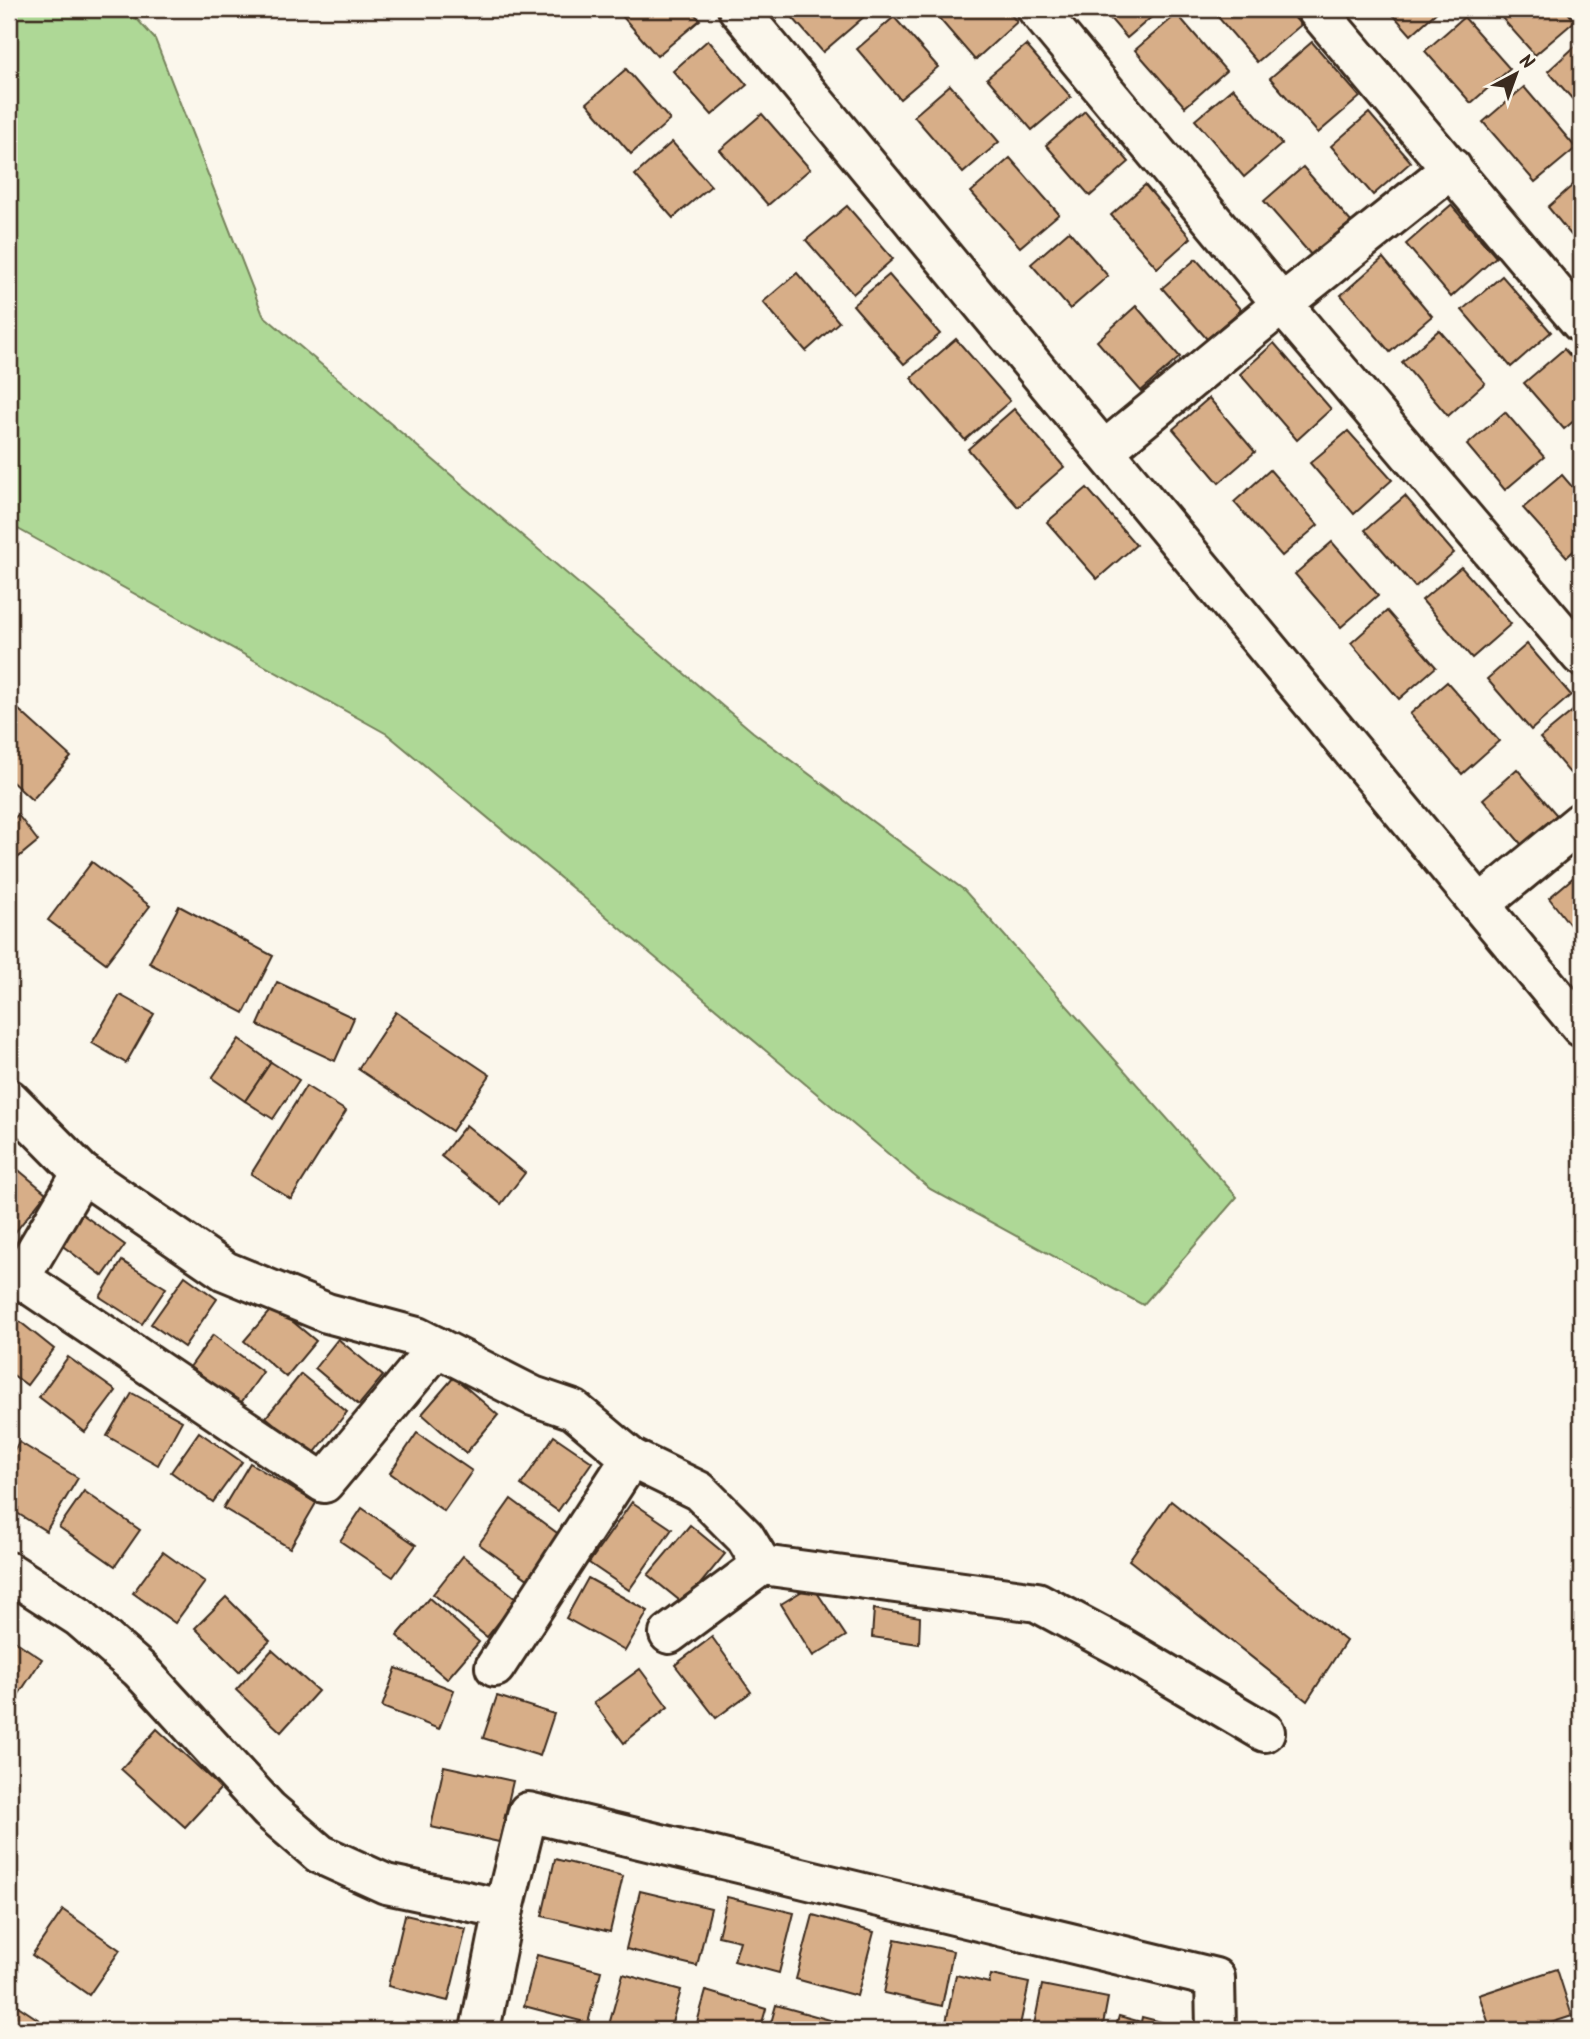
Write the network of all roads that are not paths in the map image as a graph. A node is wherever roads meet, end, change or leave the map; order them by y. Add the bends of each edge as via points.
1 (738, 9) edge
2 (1037, 9) edge
3 (1316, 9) edge
4 (1452, 169) junction
5 (1282, 304) junction
6 (1577, 309) edge
7 (1104, 451) junction
8 (1581, 656) edge
9 (1581, 822) edge
10 (1480, 905) junction
11 (1581, 1027) edge
12 (9, 1099) edge
13 (82, 1172) junction
14 (437, 1347) junction
15 (631, 1458) junction
16 (762, 1565) junction
17 (9, 1572) edge
18 (669, 1634) dead end
19 (495, 1667) dead end
20 (1265, 1732) dead end
21 (504, 1909) junction
22 (480, 2030) edge
23 (1216, 2030) edge

1 - 7 street
2 - 5 street
3 - 4 street
4 - 5 street
4 - 6 street
5 - 7 street
5 - 8 street
7 - 10 street
9 - 10 street
10 - 11 street
12 - 13 street
13 - 14 street via 225,1271 327,1313 417,1337
13 - 14 street via 20,1278 324,1483
14 - 15 street via 533,1396 574,1410
15 - 16 street via 699,1491 745,1537
15 - 19 street
16 - 18 street
16 - 20 street via 1037,1602
17 - 21 street via 79,1616 141,1670 269,1810 320,1854 386,1884
21 - 22 street
21 - 23 street via 528,1812 1215,1978

